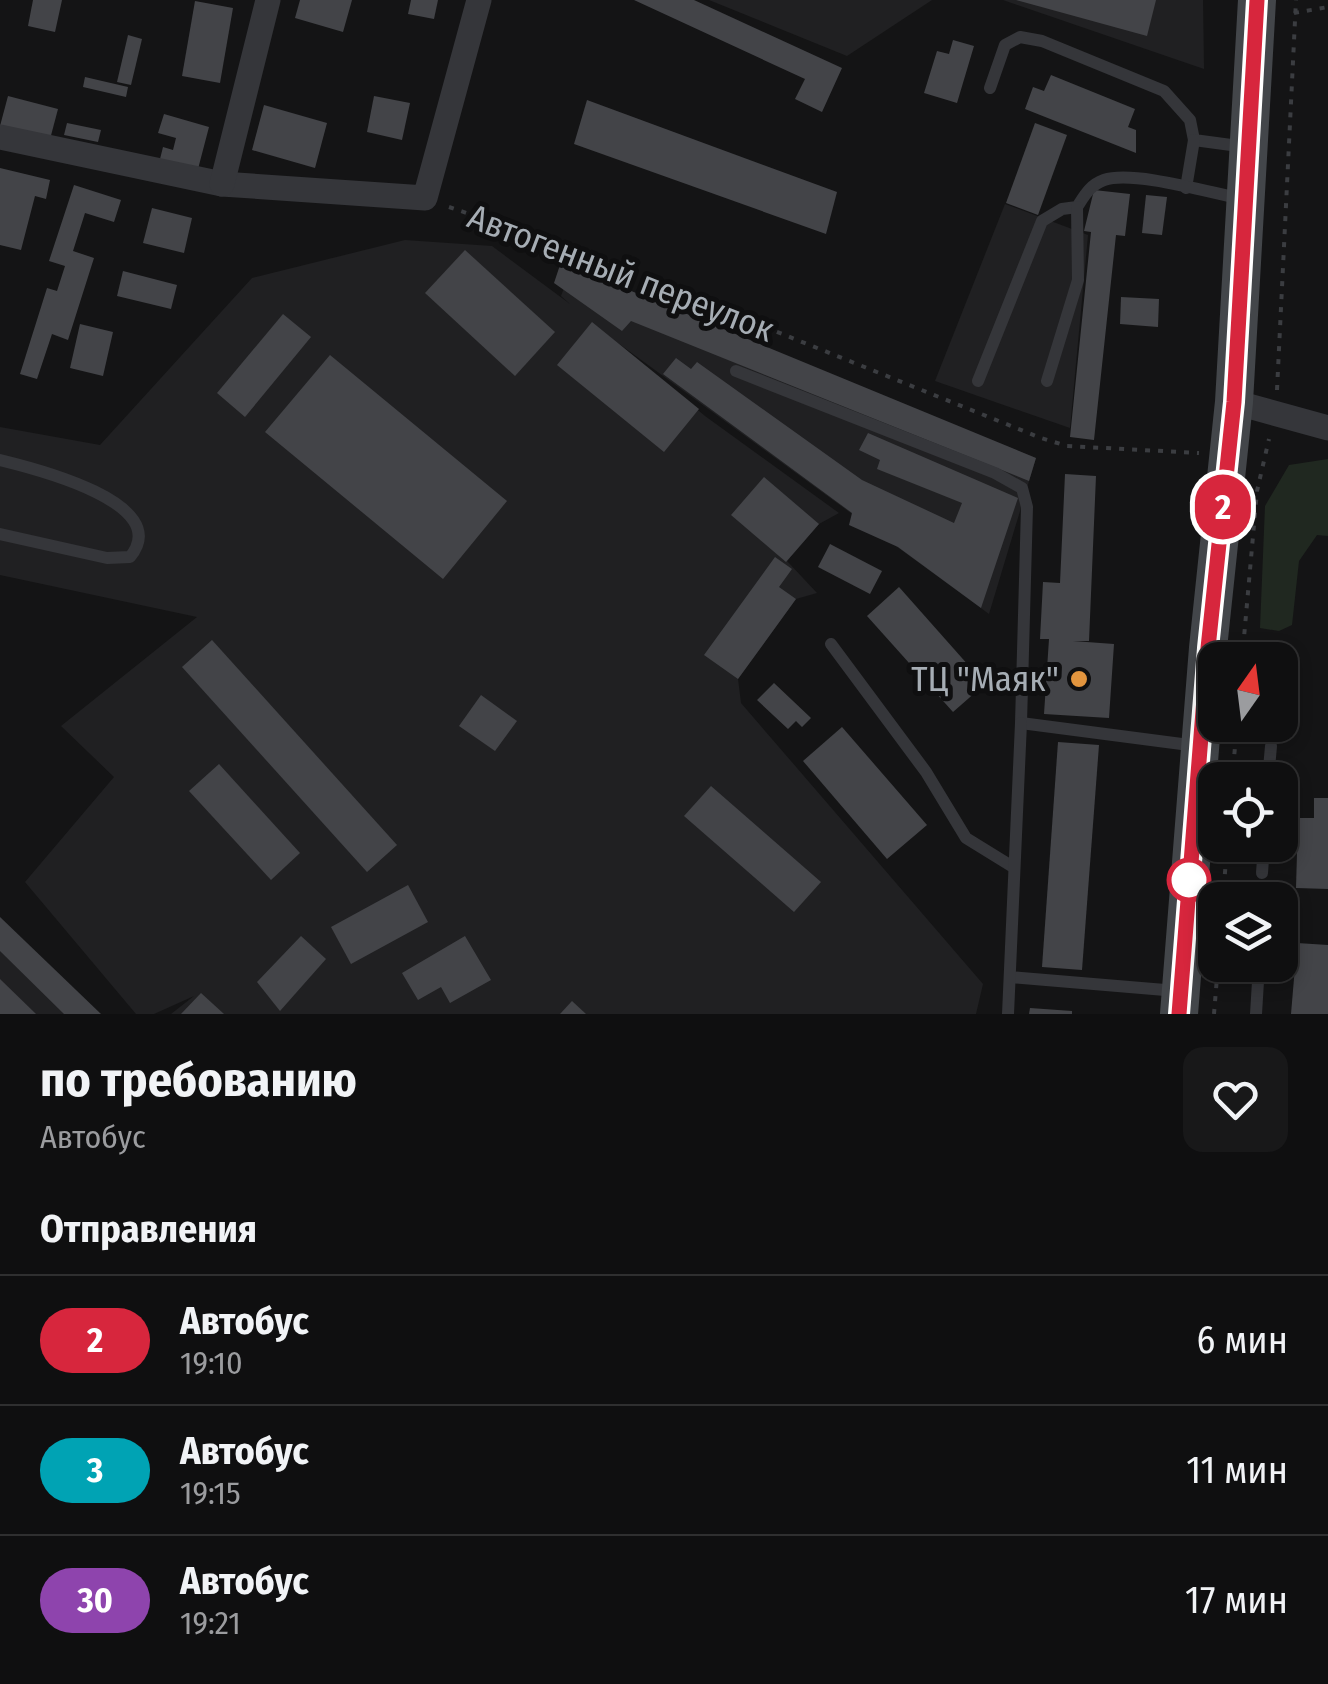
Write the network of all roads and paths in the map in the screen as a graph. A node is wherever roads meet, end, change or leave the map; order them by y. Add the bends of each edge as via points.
1 (268, 0) edge
2 (478, 0) edge
3 (1257, 0) edge
4 (1296, 0) edge
5 (1328, 7) edge
6 (1294, 13) junction
7 (990, 88) dead end
8 (0, 137) edge
9 (1194, 140) junction
10 (1248, 147) junction
11 (222, 184) junction
12 (1186, 188) junction
13 (425, 198) junction
14 (1246, 200) junction
15 (1077, 207) junction
16 (736, 370) dead end
17 (978, 381) dead end
18 (1047, 381) dead end
19 (1234, 402) junction
20 (1274, 414) junction
21 (1328, 428) edge
22 (1229, 454) junction
23 (0, 460) edge
24 (0, 534) edge
25 (1244, 642) edge
26 (831, 644) dead end
27 (1021, 724) junction
28 (1200, 746) junction
29 (1271, 746) dead end
30 (1270, 762) edge
31 (1263, 862) edge
32 (1013, 867) junction
33 (1262, 872) dead end
34 (1010, 977) junction
35 (1217, 982) edge
36 (1258, 982) edge
37 (1180, 1003) edge
38 (1008, 1014) edge
39 (1214, 1014) edge
40 (1256, 1014) edge

1 - 11 street
2 - 13 street
3 - 10 main road
4 - 6 path
5 - 6 path
6 - 20 path
7 - 9 lane via 1005,44 1020,36 1042,41 1164,91 1190,120
8 - 11 street, Автогенный переулок
9 - 10 lane
9 - 12 lane
10 - 14 main road
11 - 13 street, Автогенный переулок
12 - 14 lane
12 - 15 lane via 1107,178 1089,188
13 - 22 path, Автогенный переулок via 561,245 1067,446
14 - 19 main road
15 - 17 lane via 1042,222
15 - 18 lane via 1078,280
16 - 27 lane via 1022,488 1027,507
19 - 20 street
19 - 22 main road
20 - 21 street
20 - 25 path via 1257,491
22 - 28 main road
23 - 24 lane via 96,489 140,534 130,557 107,558
26 - 32 lane via 966,838
27 - 28 lane
27 - 32 lane
28 - 37 main road via 1193,915
29 - 30 lane
31 - 33 lane
32 - 34 lane
34 - 37 lane
34 - 38 lane
35 - 39 path
36 - 40 lane

